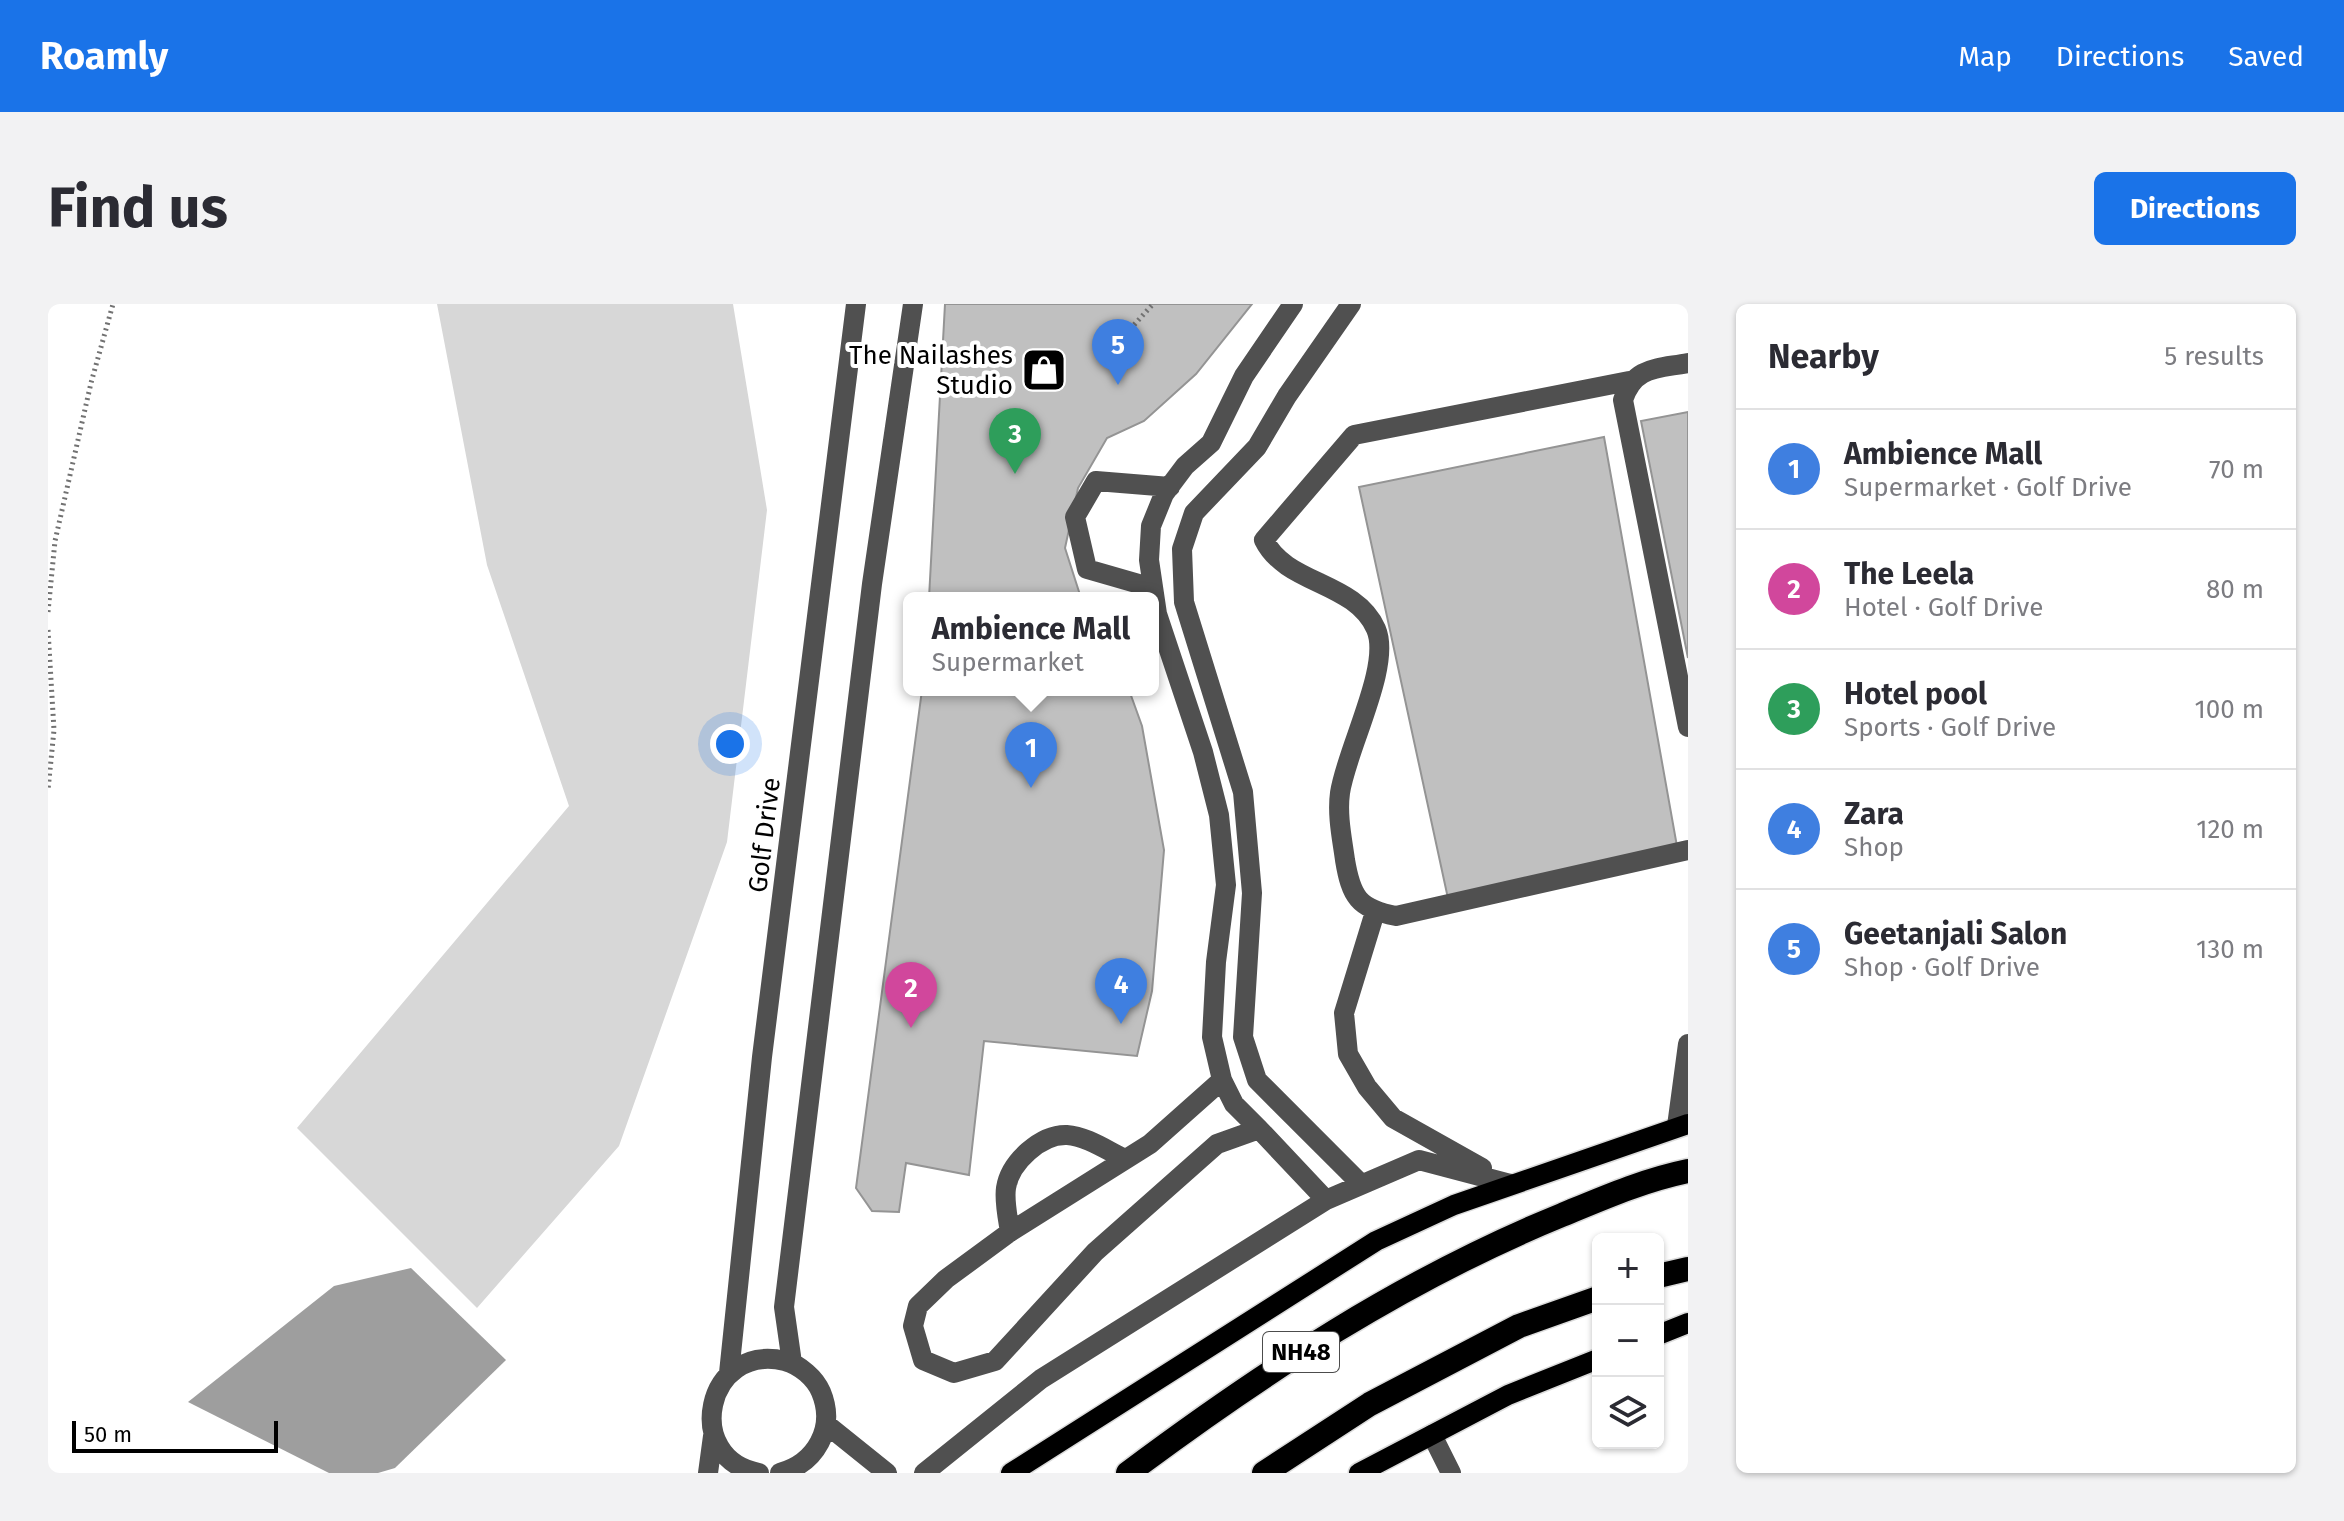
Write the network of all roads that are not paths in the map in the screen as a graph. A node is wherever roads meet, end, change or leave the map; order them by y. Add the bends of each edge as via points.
1 (856, 304) edge
2 (913, 304) edge
3 (1293, 304) edge
4 (1351, 304) edge
5 (1688, 363) edge
6 (1629, 381) junction
7 (1170, 487) junction
8 (1153, 588) junction
9 (1154, 592) edge
10 (1159, 620) edge
11 (1688, 727) edge
12 (1688, 850) edge
13 (1375, 912) junction
14 (1688, 1044) edge
15 (1222, 1080) junction
16 (1683, 1125) edge
17 (1259, 1129) junction
18 (1125, 1159) junction
19 (1688, 1171) edge
20 (1361, 1184) junction
21 (1510, 1184) junction
22 (1326, 1200) junction
23 (1010, 1232) junction
24 (1688, 1269) edge
25 (1664, 1275) edge
26 (1592, 1300) edge
27 (1688, 1323) edge
28 (1664, 1333) edge
29 (1592, 1361) edge
30 (792, 1363) junction
31 (729, 1373) junction
32 (826, 1424) junction
33 (1432, 1435) junction
34 (713, 1436) junction
35 (708, 1473) edge
36 (759, 1473) edge
37 (780, 1473) edge
38 (887, 1473) edge
39 (924, 1473) edge
40 (1011, 1473) edge
41 (1128, 1473) edge
42 (1264, 1473) edge
43 (1359, 1473) edge
44 (1451, 1473) edge

1 - 31 street, Golf Drive via 762,1057
2 - 30 street via 872,584 784,1307
3 - 7 street via 1244,376 1211,443
4 - 20 street via 1257,447 1194,513 1182,549 1184,602 1243,792 1252,893 1243,1037 1257,1080
5 - 6 street via 1646,371
6 - 11 street via 1623,400
6 - 13 street via 1354,435 1264,540 1280,563 1360,606 1376,629 1381,656 1340,792 1339,823 1349,888
7 - 8 street via 1151,526
7 - 8 street via 1096,481 1075,517 1087,569
8 - 9 street
10 - 15 street via 1219,815 1226,885 1212,1037
12 - 13 street via 1396,916
13 - 21 street via 1344,1013 1348,1054 1393,1118
14 - 16 street
15 - 17 street via 1234,1104
15 - 18 street via 1150,1144
16 - 21 main road
17 - 22 street
17 - 23 street via 1217,1144 1095,1252 995,1361 954,1373 923,1360 913,1326 918,1306
18 - 23 street
18 - 23 street via 1080,1138 1043,1140 1017,1163 1005,1188
19 - 41 highway, NH48 via 1653,1178 1485,1246 1236,1392
20 - 21 street via 1419,1160
20 - 22 street
21 - 40 main road via 1376,1241
22 - 39 street via 1041,1379
24 - 25 highway
26 - 42 highway via 1519,1326 1370,1404
27 - 28 main road
29 - 33 main road via 1508,1395
30 - 31 street via 748,1361
30 - 32 street via 819,1388
31 - 34 street via 711,1402
32 - 37 street via 812,1455
32 - 38 street
33 - 43 main road
33 - 44 street
34 - 35 street
34 - 36 street via 734,1463

